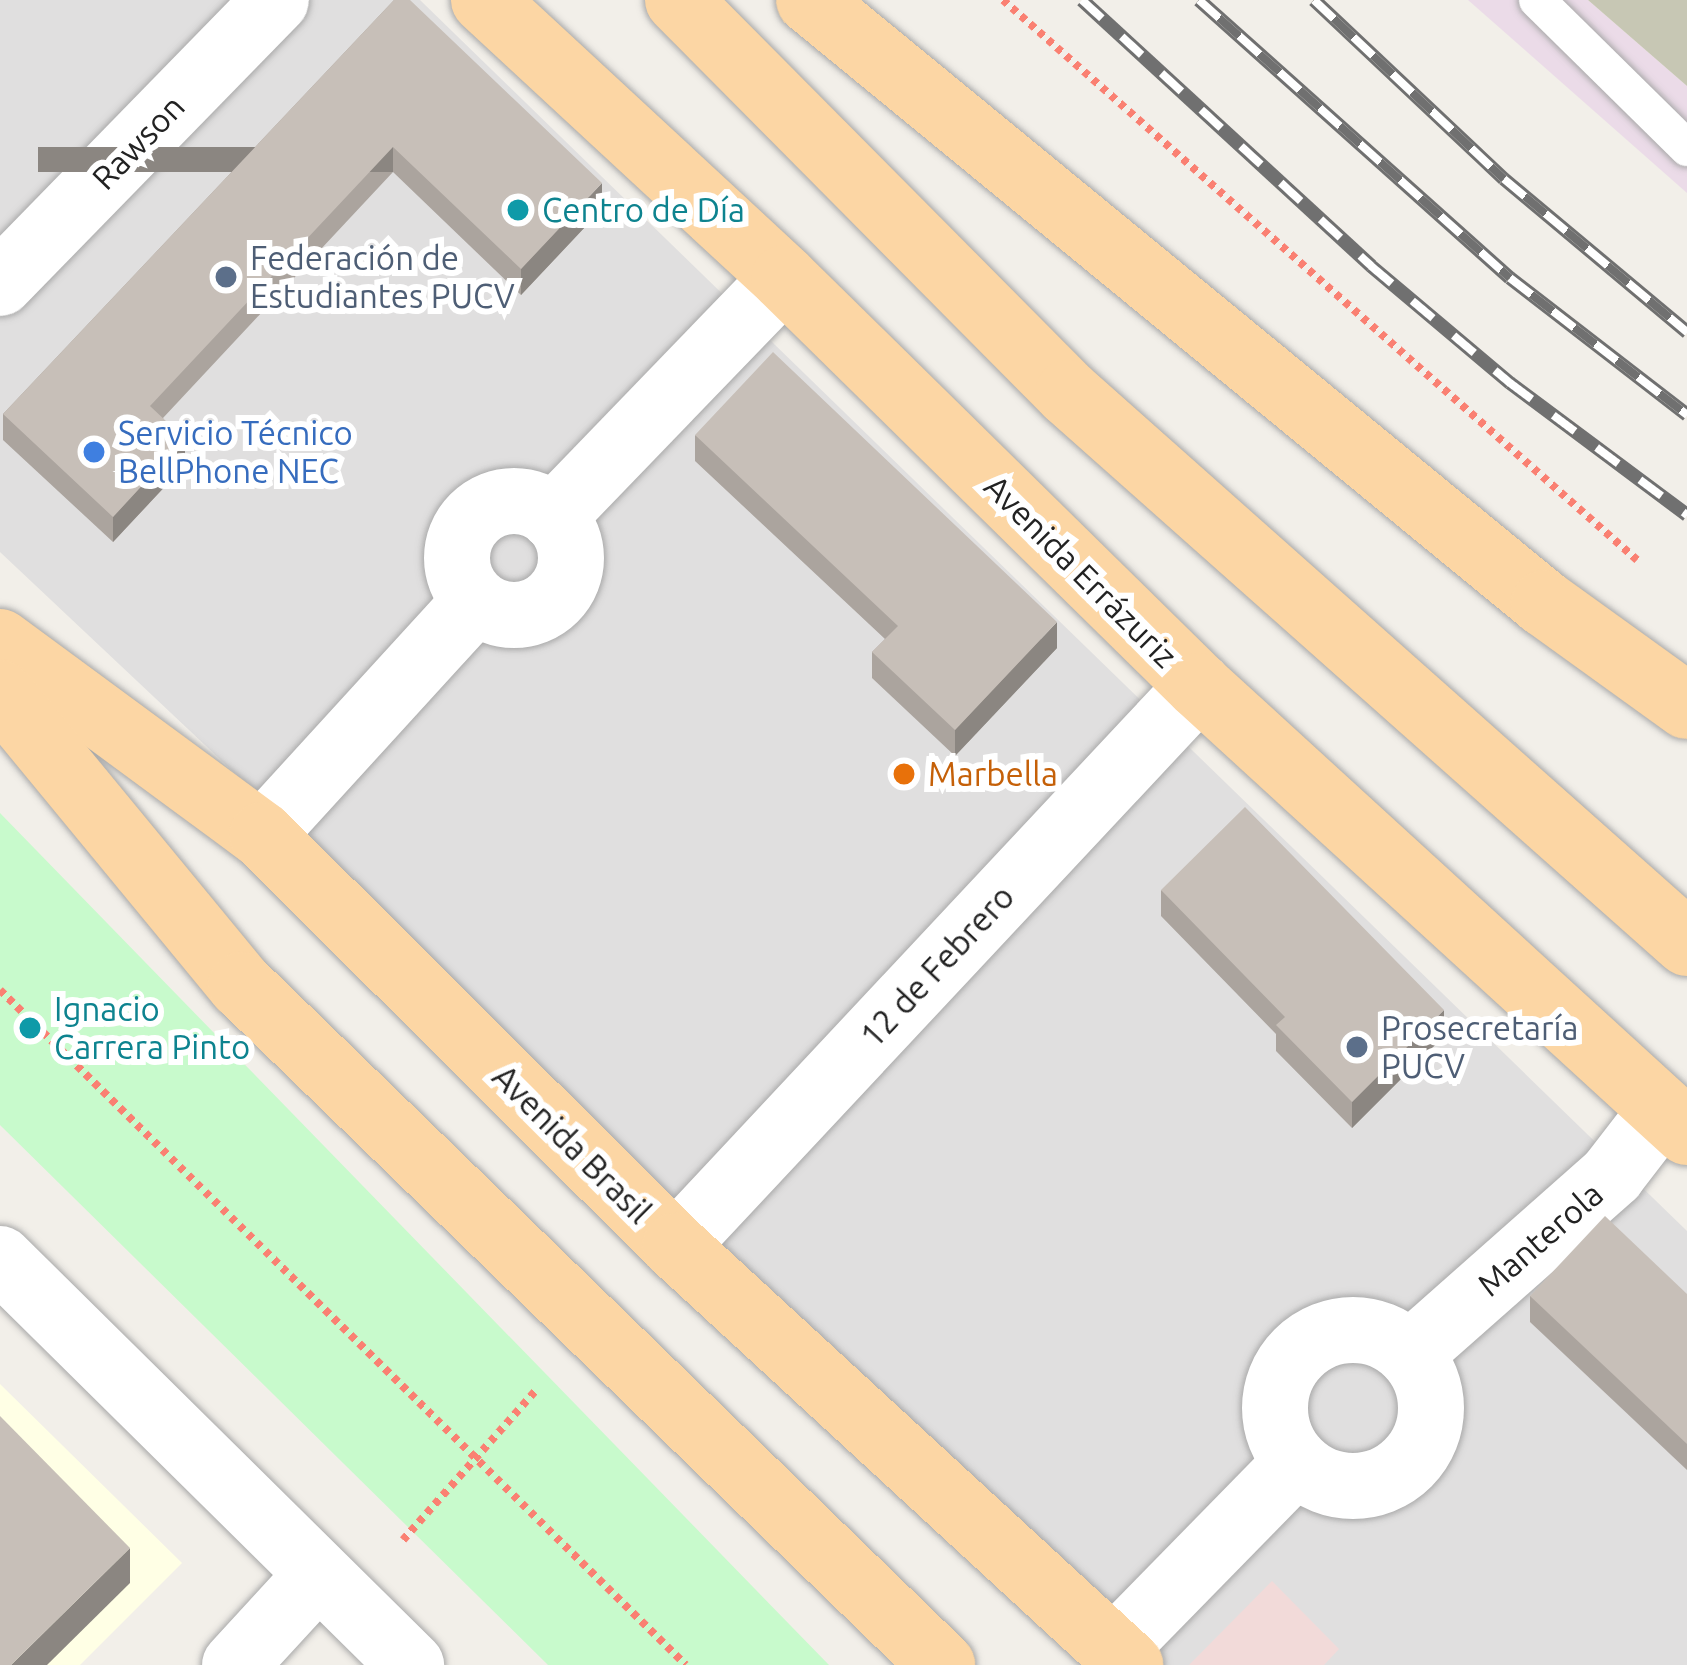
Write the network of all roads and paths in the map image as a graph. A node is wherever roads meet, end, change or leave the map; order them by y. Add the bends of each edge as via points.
1 (276, 0) edge
2 (484, 0) edge
3 (678, 0) edge
4 (1004, 0) edge
5 (1537, 0) edge
6 (831, 22) edge
7 (1687, 148) edge
8 (784, 278) junction
9 (0, 283) edge
10 (1651, 572) dead end
11 (0, 642) edge
12 (1199, 686) junction
13 (0, 693) edge
14 (1687, 706) edge
15 (262, 836) junction
16 (1687, 943) edge
17 (0, 991) edge
18 (1673, 1123) edge
19 (675, 1246) junction
20 (0, 1259) edge
21 (596, 1329) junction
22 (1410, 1354) junction
23 (472, 1455) junction
24 (1296, 1463) junction
25 (332, 1592) junction
26 (1122, 1657) edge
27 (235, 1665) edge
28 (411, 1665) edge
29 (686, 1665) edge
30 (943, 1665) edge

1 - 9 street, Rawson
2 - 8 main road, Avenida Errázuriz
3 - 16 main road via 1068,394
4 - 10 path
5 - 7 lane
6 - 14 main road via 1544,603
8 - 12 main road, Avenida Errázuriz
8 - 15 street via 553,517 502,501 471,520 456,553 476,601
11 - 15 main road, Avenida Brasil
12 - 18 main road, Avenida Errázuriz
12 - 19 street, 12 de Febrero
13 - 21 main road via 241,985
15 - 19 main road, Avenida Brasil
17 - 23 path
18 - 22 street, Manterola
19 - 26 main road, Avenida Brasil
20 - 25 street
21 - 23 path
21 - 30 main road
22 - 24 street via 1432,1404 1416,1454 1371,1485 1318,1479
22 - 24 street via 1391,1339 1342,1330 1299,1351 1275,1394 1274,1419
23 - 25 path
23 - 29 path
24 - 26 street
25 - 27 street
25 - 28 street

